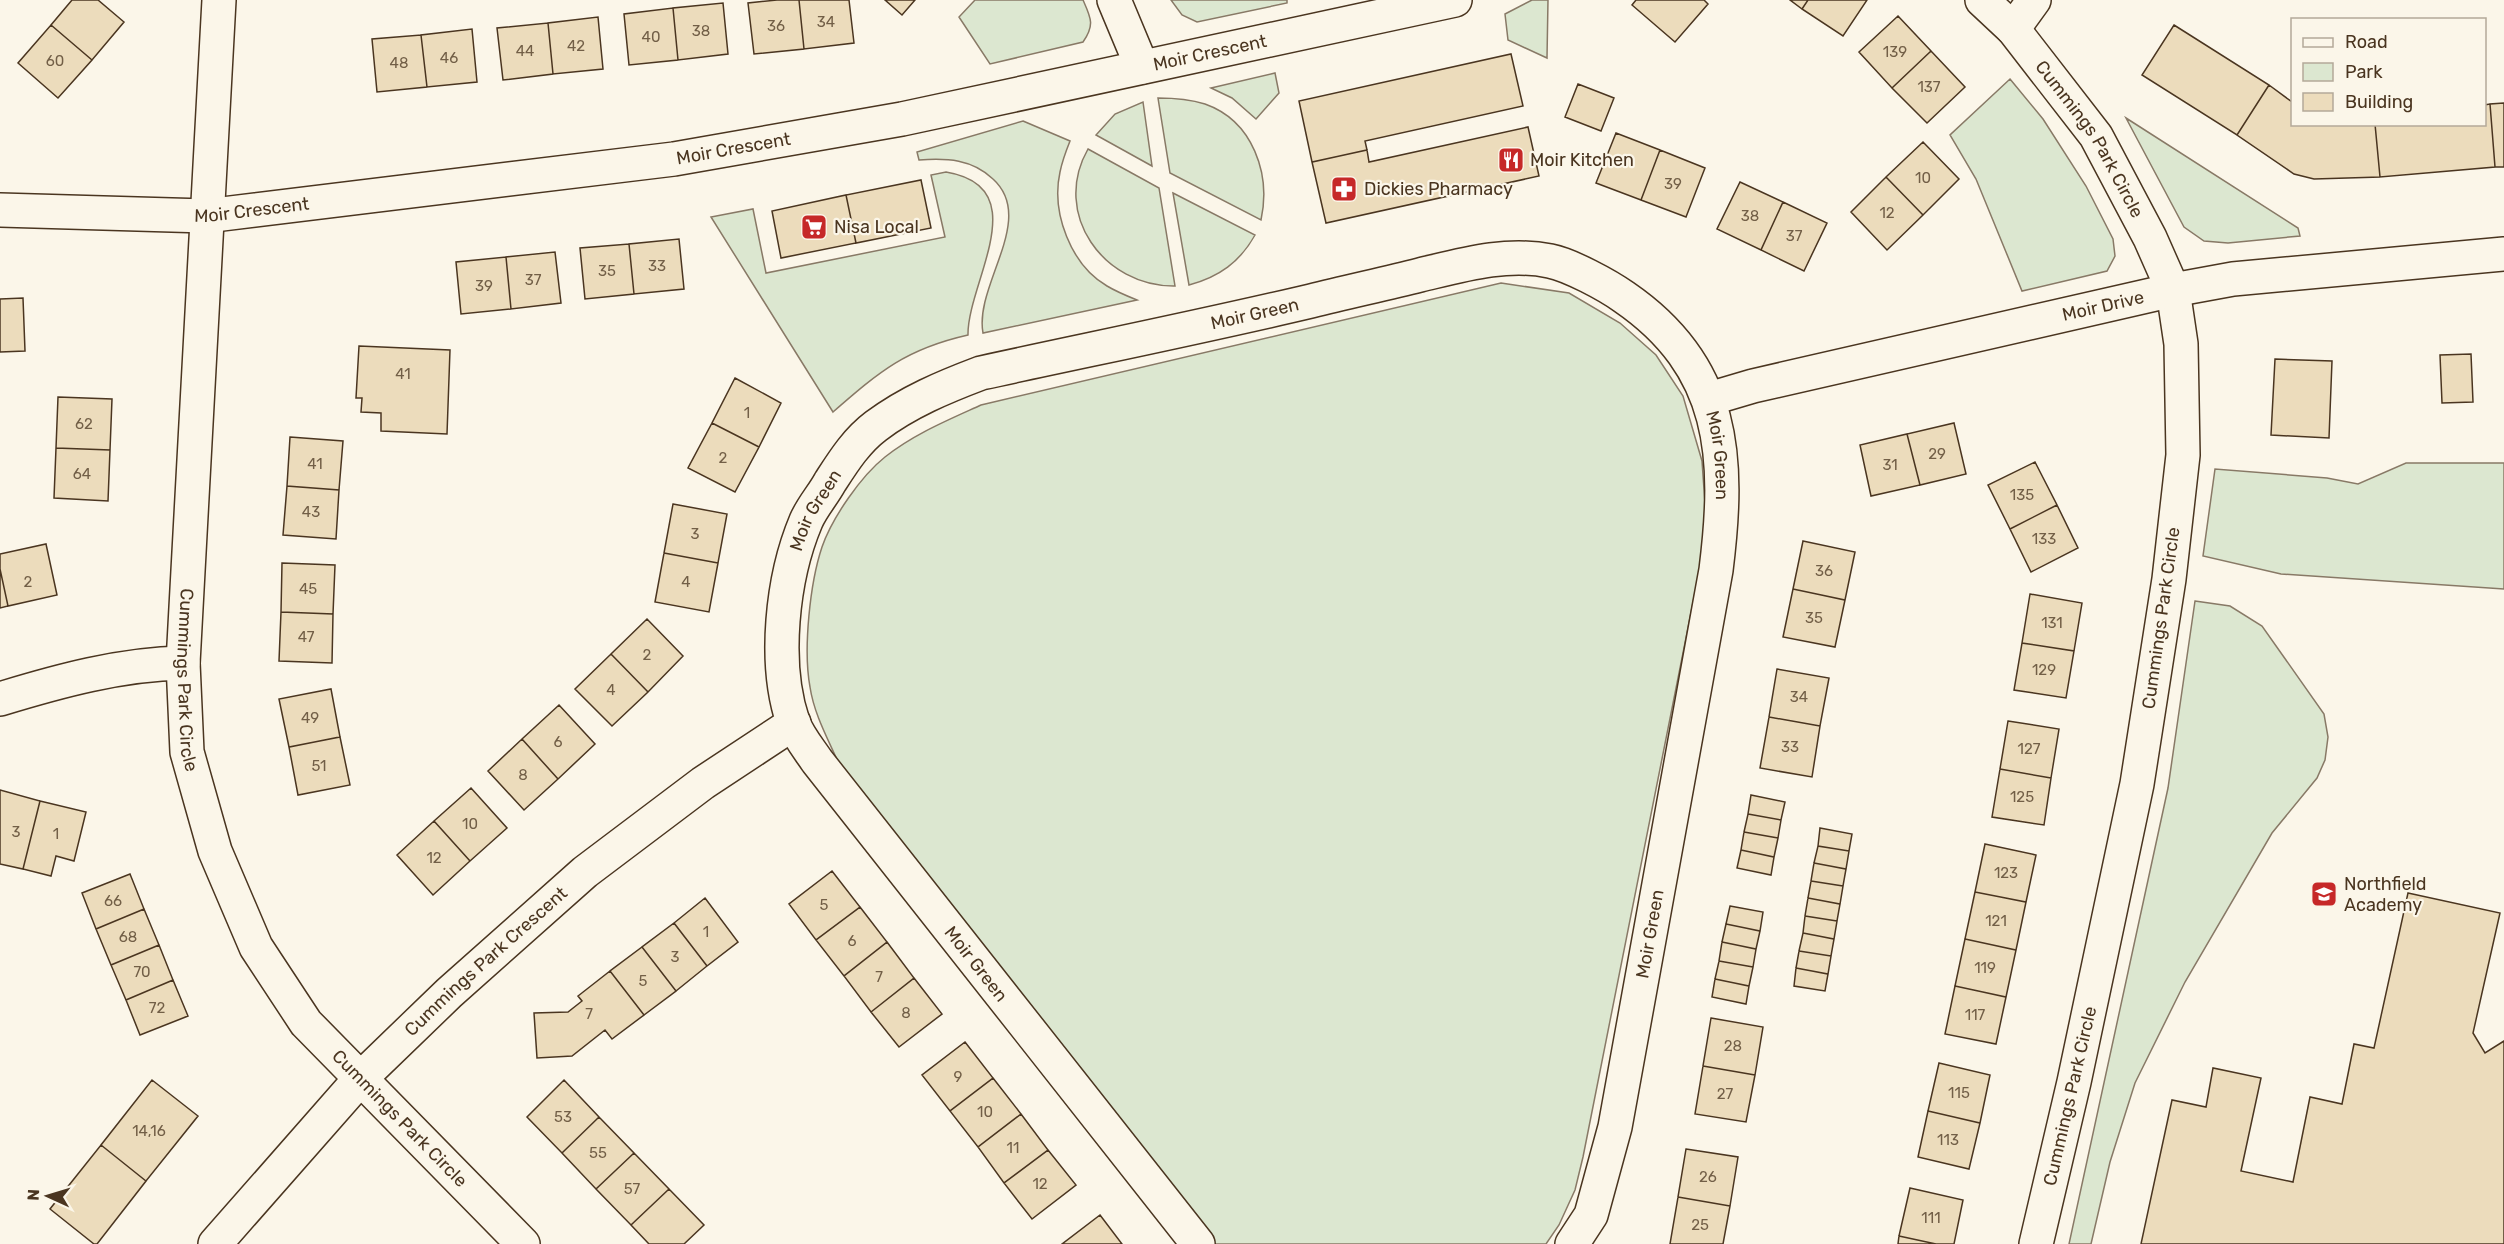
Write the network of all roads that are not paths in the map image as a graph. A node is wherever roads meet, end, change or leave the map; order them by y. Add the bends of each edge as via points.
1 (219, 0) edge
2 (1114, 0) edge
3 (1140, 0) edge
4 (1455, 0) edge
5 (1982, 0) edge
6 (2034, 0) edge
7 (2013, 29) junction
8 (1142, 67) junction
9 (0, 210) edge
10 (206, 216) junction
11 (2504, 254) edge
12 (2173, 290) junction
13 (1709, 399) junction
14 (183, 663) junction
15 (0, 699) edge
16 (794, 723) junction
17 (360, 1079) junction
18 (215, 1244) edge
19 (523, 1244) edge
20 (1198, 1244) edge
21 (1572, 1244) edge
22 (2036, 1244) edge

1 - 10 street, Cummings Park Circle
2 - 8 street
3 - 8 street
4 - 8 street, Moir Crescent
5 - 7 street, Cummings Park Circle
6 - 7 street
7 - 12 street, Cummings Park Circle via 2096,136
8 - 10 street, Moir Crescent via 902,119 674,159
9 - 10 street, Moir Crescent
10 - 14 street, Cummings Park Circle
11 - 12 street, Moir Drive via 2233,279
12 - 13 street, Moir Drive via 1823,369
12 - 22 street, Cummings Park Circle via 2181,344 2183,455 2169,579 2137,784
13 - 16 street, Moir Green via 1690,362 1665,331 1608,285 1551,261 1491,258 981,373 912,403 874,427 847,454 806,520 788,585 781,654
13 - 21 street, Moir Green via 1724,483 1716,570 1615,1127 1591,1215
14 - 15 street via 144,664
14 - 17 street, Cummings Park Circle via 187,752 219,862 256,947 306,1023
16 - 17 street, Cummings Park Crescent via 703,783 585,872 449,993
16 - 20 street, Moir Green via 817,761
17 - 18 street, Cummings Park Crescent
17 - 19 street, Cummings Park Circle

